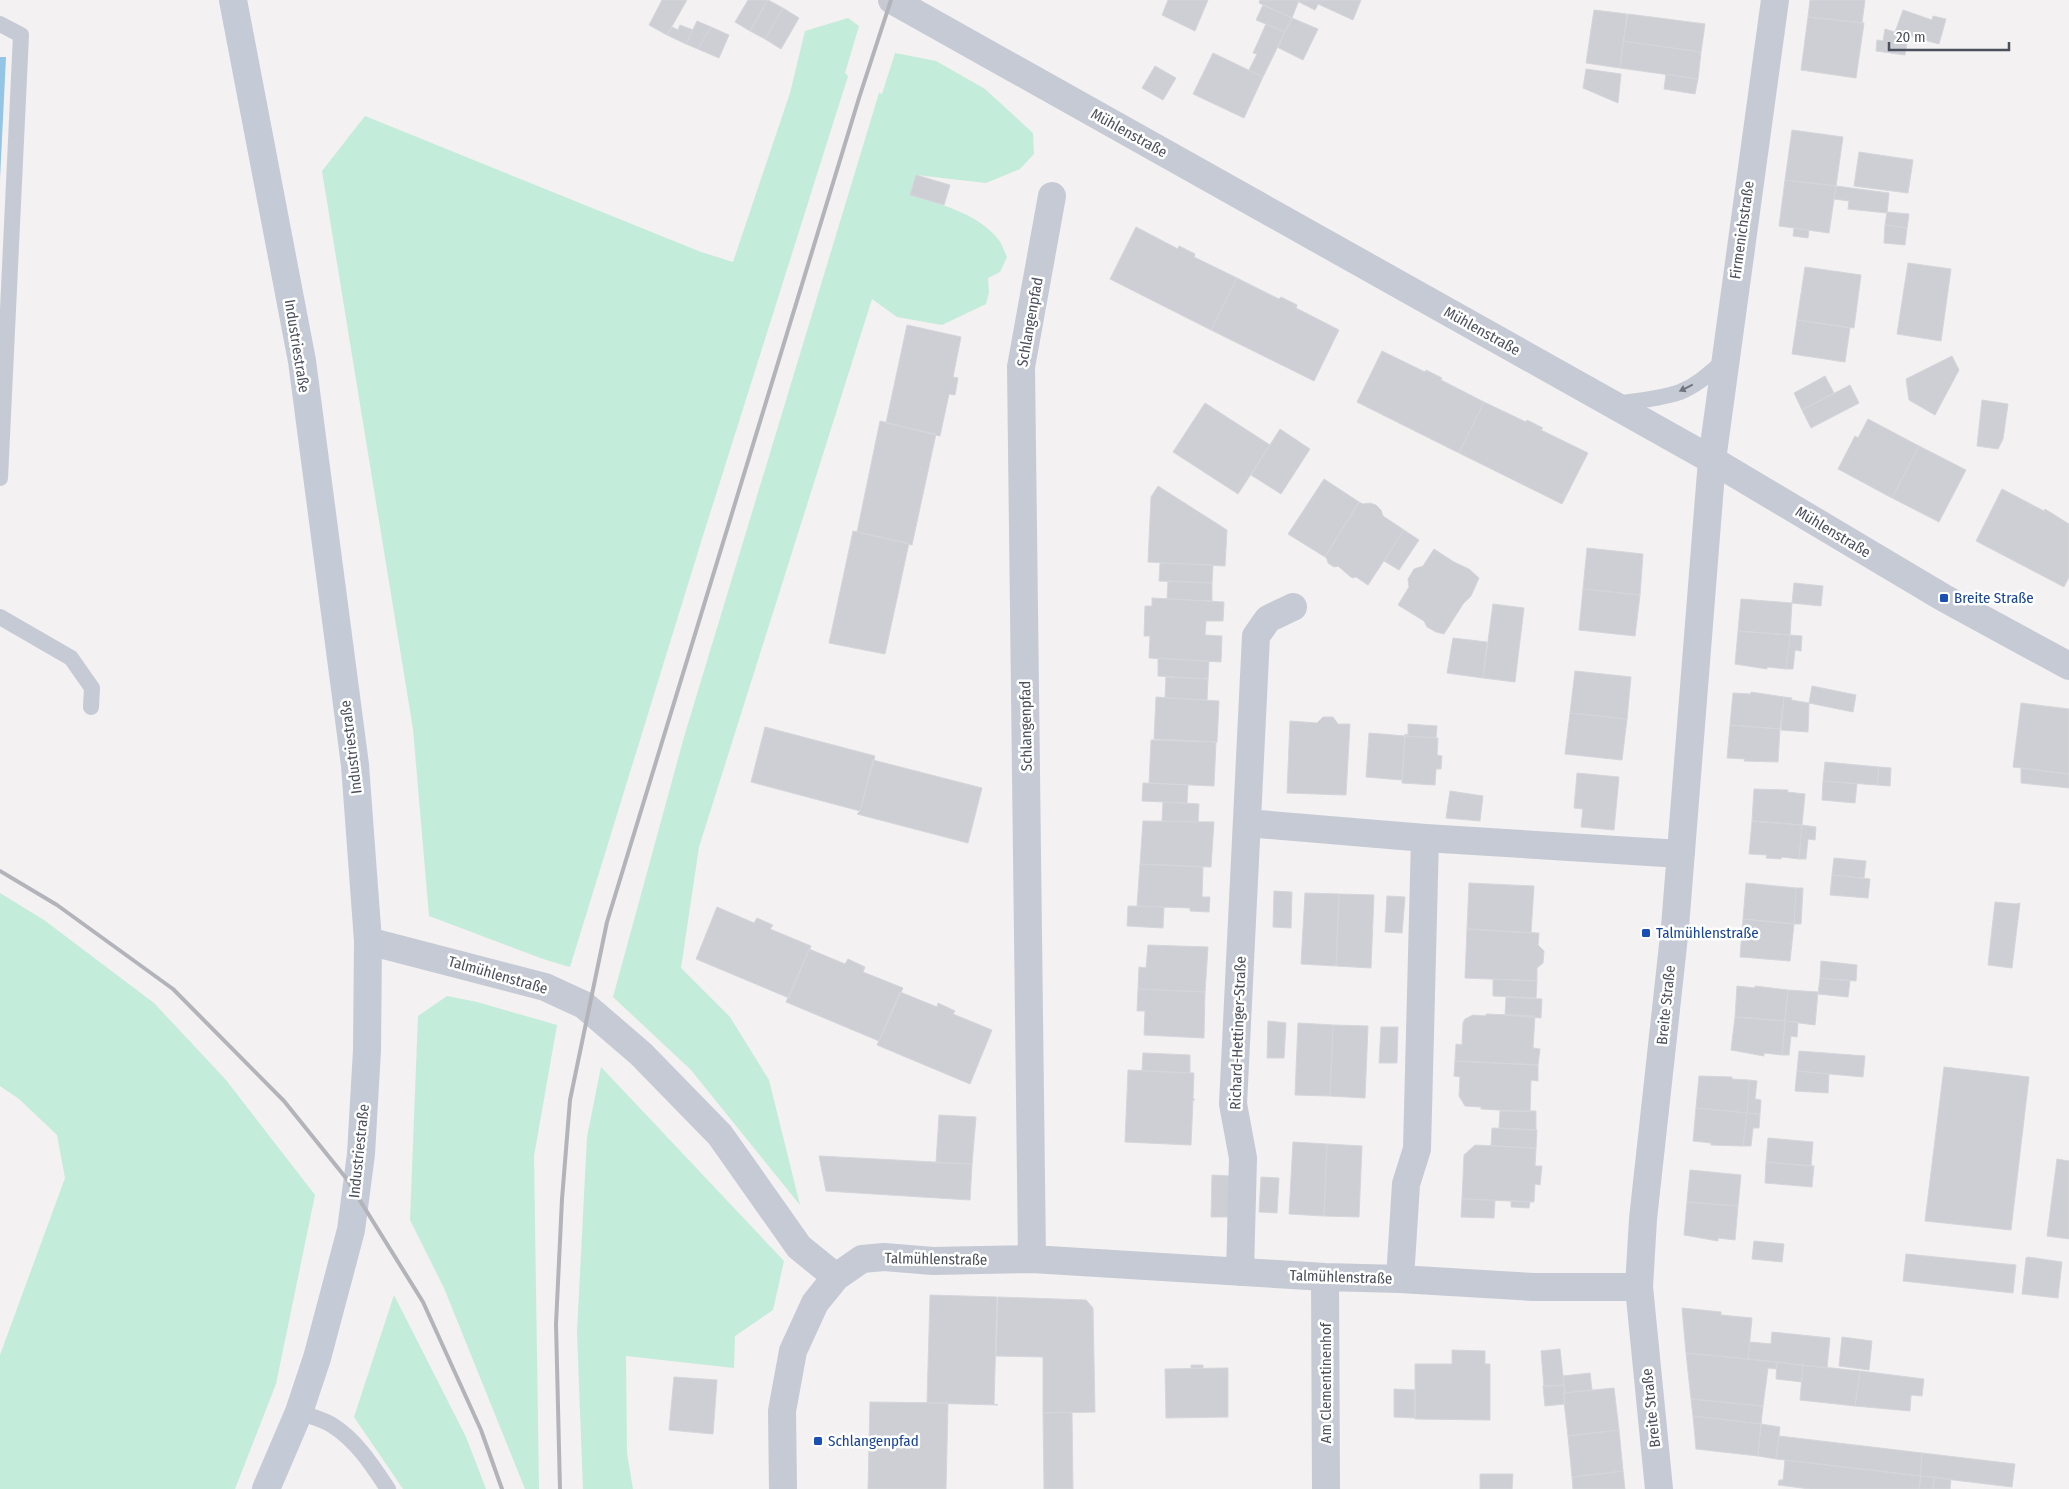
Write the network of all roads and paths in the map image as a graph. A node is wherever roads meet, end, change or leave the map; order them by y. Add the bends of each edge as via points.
1 (233, 0) edge
2 (892, 0) edge
3 (1775, 0) edge
4 (0, 24) edge
5 (1052, 196) dead end
6 (1725, 360) junction
7 (1612, 404) junction
8 (1712, 460) junction
9 (0, 478) edge
10 (1292, 607) dead end
11 (0, 617) edge
12 (2069, 666) edge
13 (91, 707) dead end
14 (1247, 823) junction
15 (1425, 838) junction
16 (1681, 854) junction
17 (368, 941) junction
18 (1032, 1259) junction
19 (1240, 1272) junction
20 (836, 1277) junction
21 (1325, 1277) junction
22 (1400, 1279) junction
23 (1640, 1287) junction
24 (299, 1412) junction
25 (266, 1489) edge
26 (388, 1489) edge
27 (783, 1489) edge
28 (1326, 1489) edge
29 (1659, 1489) edge

1 - 17 main road, Industriestraße via 302,362 355,765
2 - 7 street, Mühlenstraße
3 - 6 street, Firmenichstraße
4 - 9 lane via 21,35
5 - 18 street, Schlangenpfad via 1021,367
6 -> 7 lane via 1703,380 1680,392
6 - 8 street, Firmenichstraße
7 - 8 street, Mühlenstraße
8 - 12 street, Mühlenstraße via 1944,598
8 - 16 street, Breite Straße
10 - 14 street, Richard-Hettinger-Straße via 1268,619 1256,636
11 - 13 lane via 71,658 92,688
14 - 15 street
14 - 19 street, Richard-Hettinger-Straße via 1233,1104 1243,1158
15 - 16 street
15 - 22 street via 1417,1149 1406,1184
16 - 23 street, Breite Straße via 1643,1219
17 - 20 street, Talmühlenstraße via 545,987 584,1006 641,1054 720,1135 799,1246
17 - 24 main road, Industriestraße via 367,1050 361,1154 351,1230
18 - 19 street, Talmühlenstraße
18 - 20 street, Talmühlenstraße via 933,1261 884,1257 862,1260
19 - 21 street, Talmühlenstraße
20 - 27 street via 815,1304 793,1351 782,1411
21 - 22 street, Talmühlenstraße
21 - 28 street, Am Clementinenhof
22 - 23 street, Talmühlenstraße via 1533,1287
23 - 29 street, Breite Straße
24 - 25 main road, Industriestraße
24 - 26 lane via 330,1424 363,1450

